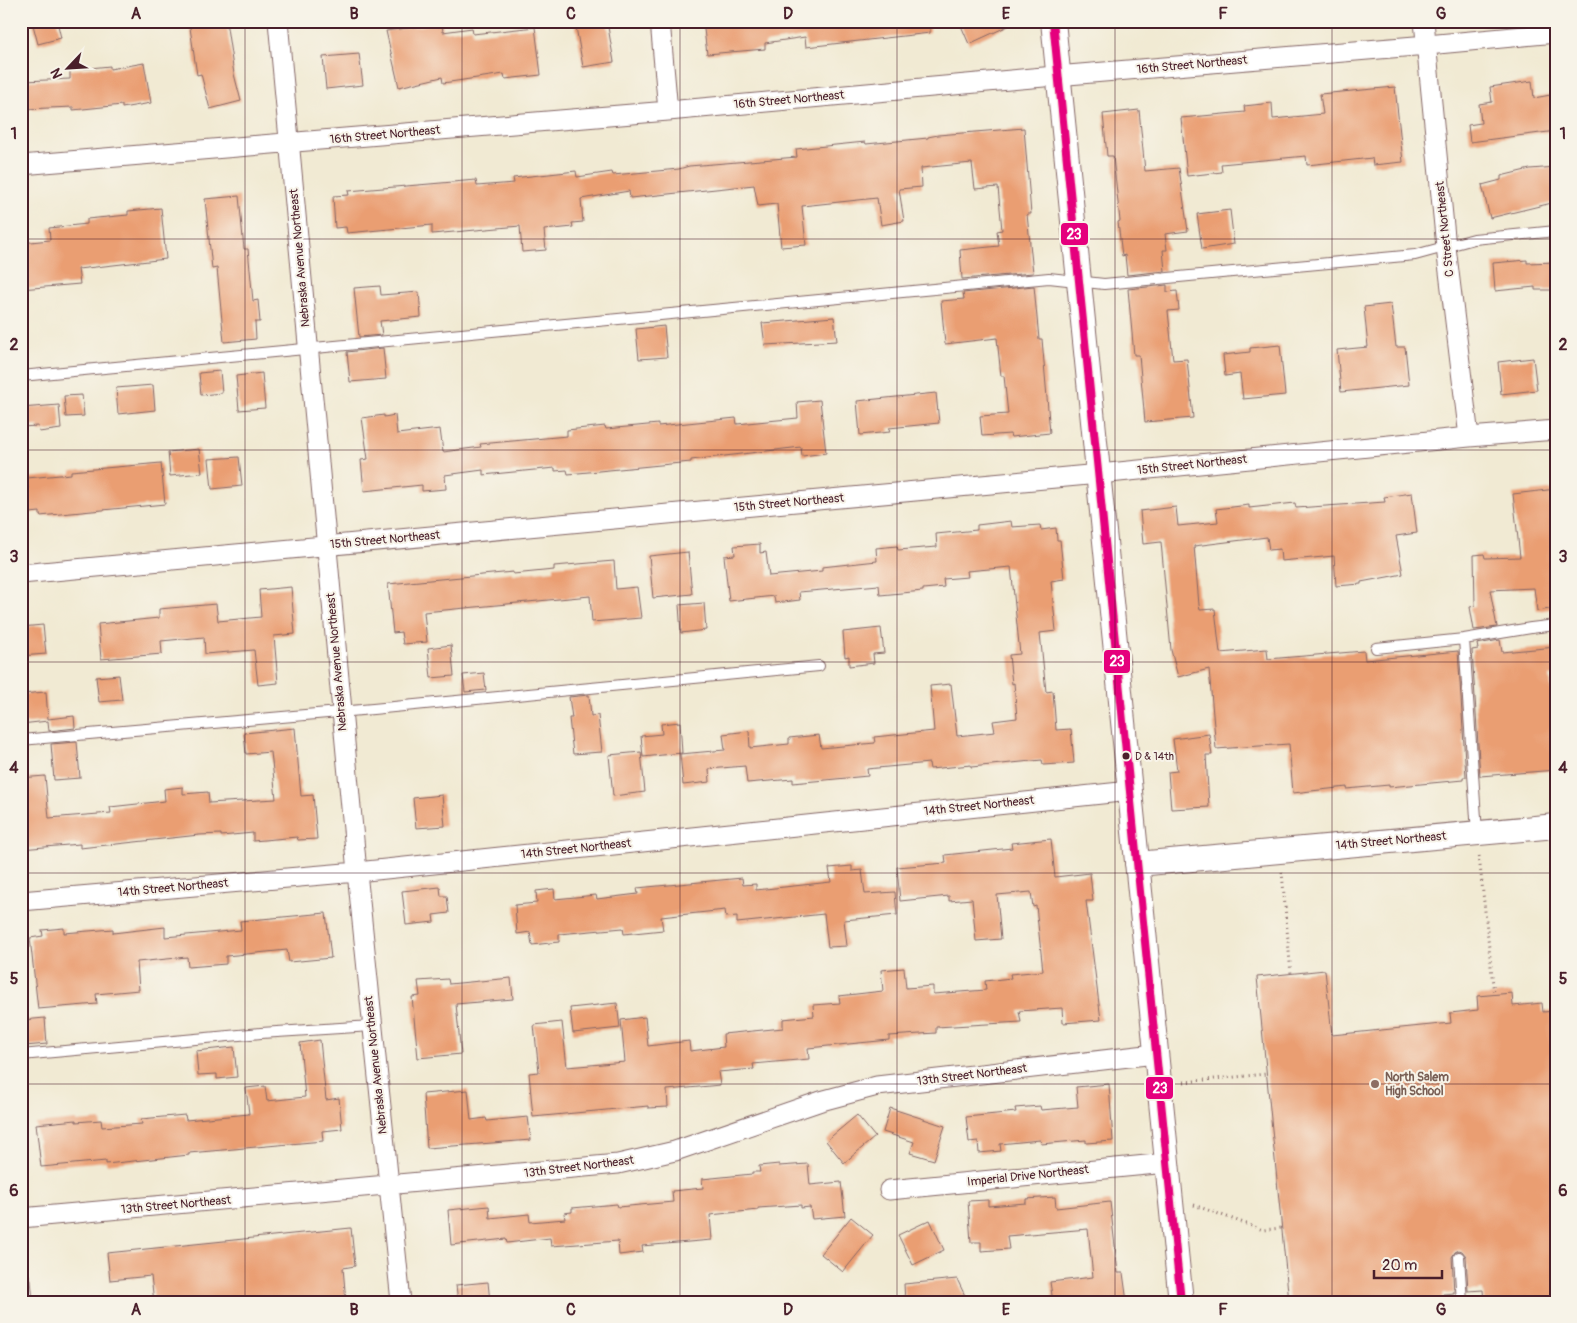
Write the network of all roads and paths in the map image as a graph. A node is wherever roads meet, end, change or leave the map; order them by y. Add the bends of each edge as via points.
1 (278, 21) edge
2 (660, 21) edge
3 (1053, 21) edge
4 (1424, 21) edge
5 (1556, 33) edge
6 (1427, 46) junction
7 (1058, 76) junction
8 (668, 112) junction
9 (289, 143) junction
10 (21, 165) edge
11 (1556, 231) edge
12 (1446, 247) junction
13 (1080, 282) junction
14 (308, 348) junction
15 (21, 376) edge
16 (1556, 430) edge
17 (1469, 437) junction
18 (1099, 474) junction
19 (327, 546) junction
20 (21, 574) edge
21 (1556, 625) edge
22 (1464, 639) junction
23 (1376, 648) dead end
24 (819, 666) dead end
25 (342, 712) junction
26 (21, 740) edge
27 (1130, 791) junction
28 (1556, 826) edge
29 (1477, 833) junction
30 (1281, 850) junction
31 (1136, 864) junction
32 (357, 872) junction
33 (21, 901) edge
34 (1291, 974) dead end
35 (1494, 994) dead end
36 (372, 1026) junction
37 (1156, 1054) junction
38 (21, 1056) edge
39 (1266, 1074) dead end
40 (1184, 1082) dead end
41 (1167, 1163) junction
42 (389, 1186) junction
43 (889, 1190) dead end
44 (1194, 1205) dead end
45 (21, 1218) edge
46 (1281, 1228) dead end
47 (1458, 1257) dead end
48 (21, 1281) edge
49 (23, 1302) edge
50 (401, 1302) edge
51 (1181, 1302) edge
52 (1462, 1302) edge

1 - 9 street, Nebraska Avenue Northeast
2 - 8 street
3 - 7 street
4 - 6 street, C Street Northeast
5 - 6 street, 16th Street Northeast
6 - 7 street, 16th Street Northeast
6 - 12 street, C Street Northeast
7 - 8 street, 16th Street Northeast
7 - 13 street
8 - 9 street, 16th Street Northeast
9 - 10 street, 16th Street Northeast
9 - 14 street, Nebraska Avenue Northeast
11 - 12 lane via 1474,239
12 - 13 lane via 1415,255 1104,284
12 - 17 street, C Street Northeast
13 - 14 lane via 1049,278
13 - 18 street
14 - 15 lane
14 - 19 street, Nebraska Avenue Northeast
16 - 17 street, 15th Street Northeast
17 - 18 street, 15th Street Northeast
18 - 19 street, 15th Street Northeast
18 - 27 street
19 - 20 street, 15th Street Northeast
19 - 25 street, Nebraska Avenue Northeast
21 - 22 lane
22 - 23 lane
22 - 29 lane
24 - 25 lane
25 - 26 lane
25 - 32 street, Nebraska Avenue Northeast
27 - 31 street
27 - 32 street, 14th Street Northeast
28 - 29 street, 14th Street Northeast
29 - 30 street, 14th Street Northeast
29 - 35 path
30 - 31 street, 14th Street Northeast
30 - 34 path
31 - 37 street
32 - 33 street, 14th Street Northeast
32 - 36 street, Nebraska Avenue Northeast
36 - 38 lane
36 - 42 street, Nebraska Avenue Northeast
37 - 41 street
37 - 42 street, 13th Street Northeast via 878,1086 821,1101 676,1151 618,1164
39 - 40 path
41 - 43 street, Imperial Drive Northeast
41 - 51 street
42 - 45 street, 13th Street Northeast
42 - 50 street, Nebraska Avenue Northeast
44 - 46 path via 1263,1230
47 - 52 lane
48 - 49 street

